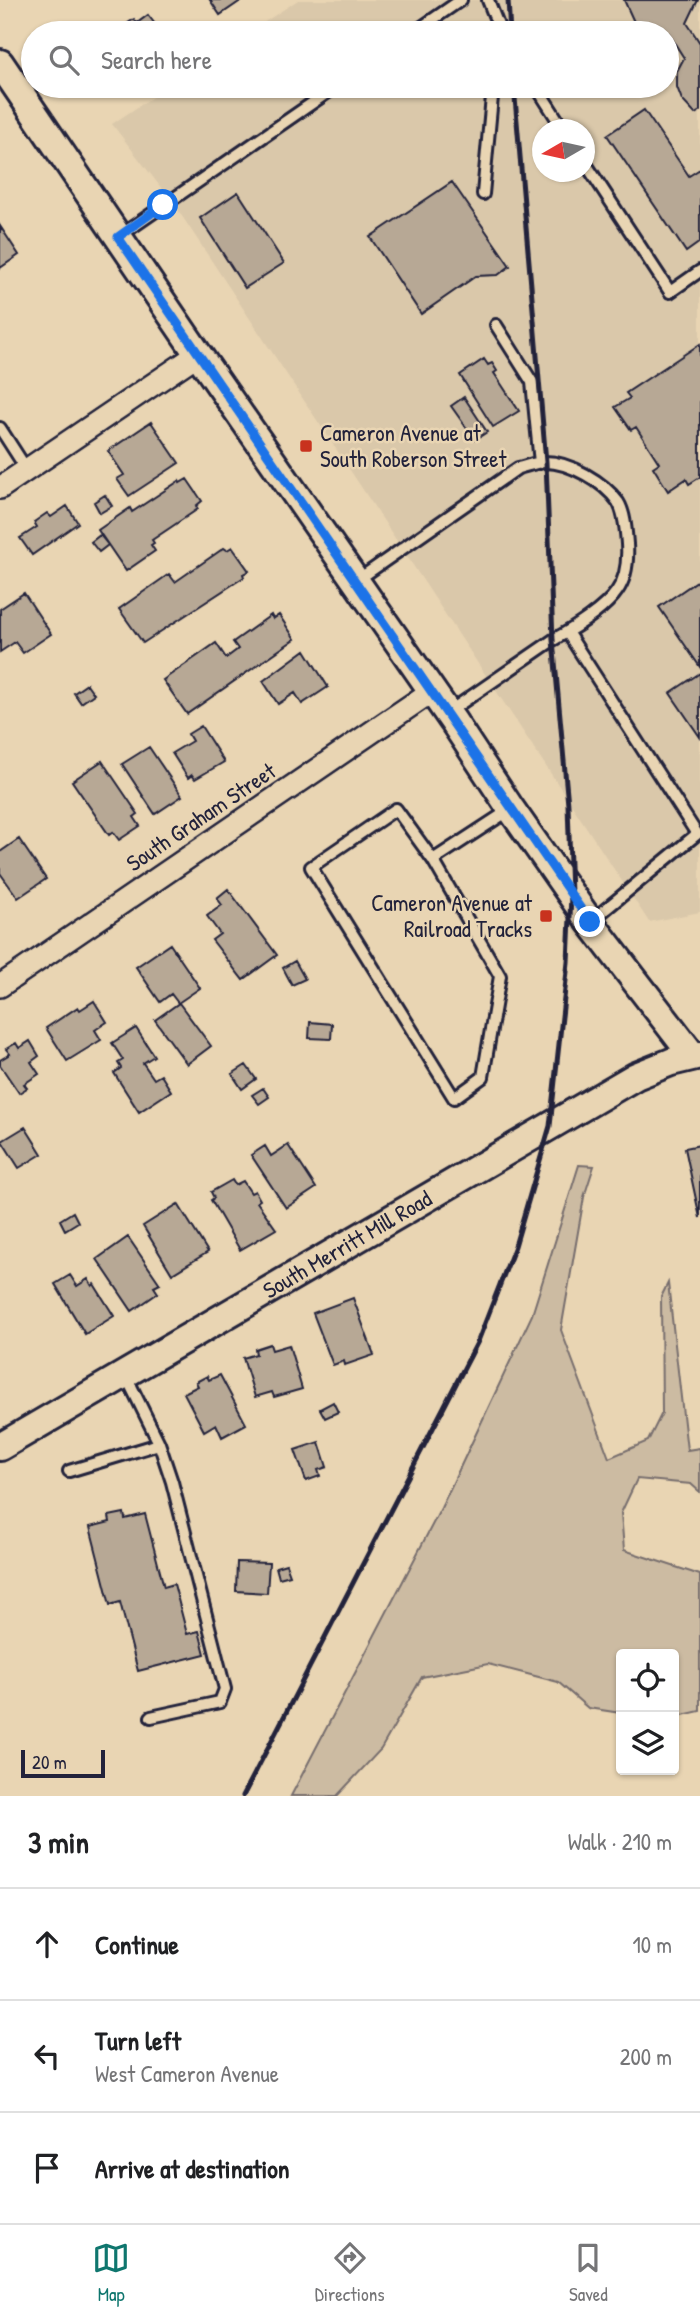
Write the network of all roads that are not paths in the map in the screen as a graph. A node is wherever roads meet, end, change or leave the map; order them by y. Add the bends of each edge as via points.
1 (461, 0) edge
2 (488, 0) edge
3 (430, 21) edge
4 (495, 21) edge
5 (0, 63) edge
6 (21, 94) edge
7 (24, 98) edge
8 (320, 98) edge
9 (492, 98) edge
10 (544, 98) edge
11 (557, 119) edge
12 (595, 178) edge
13 (483, 194) dead end
14 (118, 237) junction
15 (700, 271) edge
16 (496, 325) dead end
17 (198, 354) junction
18 (0, 428) edge
19 (540, 463) junction
20 (27, 470) junction
21 (0, 488) edge
22 (355, 581) junction
23 (567, 632) junction
24 (432, 691) junction
25 (447, 713) junction
26 (511, 809) junction
27 (698, 835) edge
28 (433, 860) junction
29 (590, 922) junction
30 (0, 986) edge
31 (697, 1056) edge
32 (125, 1374) junction
33 (159, 1444) junction
34 (0, 1447) edge
35 (69, 1471) dead end
36 (152, 1717) dead end

1 - 3 lane
2 - 4 lane
5 - 6 street
7 - 14 street
8 - 14 lane
9 - 13 lane
10 - 11 lane
12 - 15 lane via 670,292
14 - 17 street
16 - 19 lane via 532,382
17 - 20 street
17 - 22 street
18 - 20 lane
19 - 22 lane via 518,468
19 - 23 lane via 581,472 600,483 619,504 626,530 628,563 617,591
20 - 21 street
22 - 24 street
23 - 25 lane
23 - 27 lane
24 - 25 street
24 - 30 street, South Graham Street
25 - 26 street
26 - 28 lane
26 - 29 street
27 - 29 lane
28 - 28 lane via 396,809 311,867 454,1098 483,1077 499,976
29 - 31 street
31 - 32 street, South Merritt Mill Road via 636,1076
32 - 33 lane
32 - 34 street, South Merritt Mill Road
33 - 35 lane
33 - 36 lane via 225,1689 220,1702

